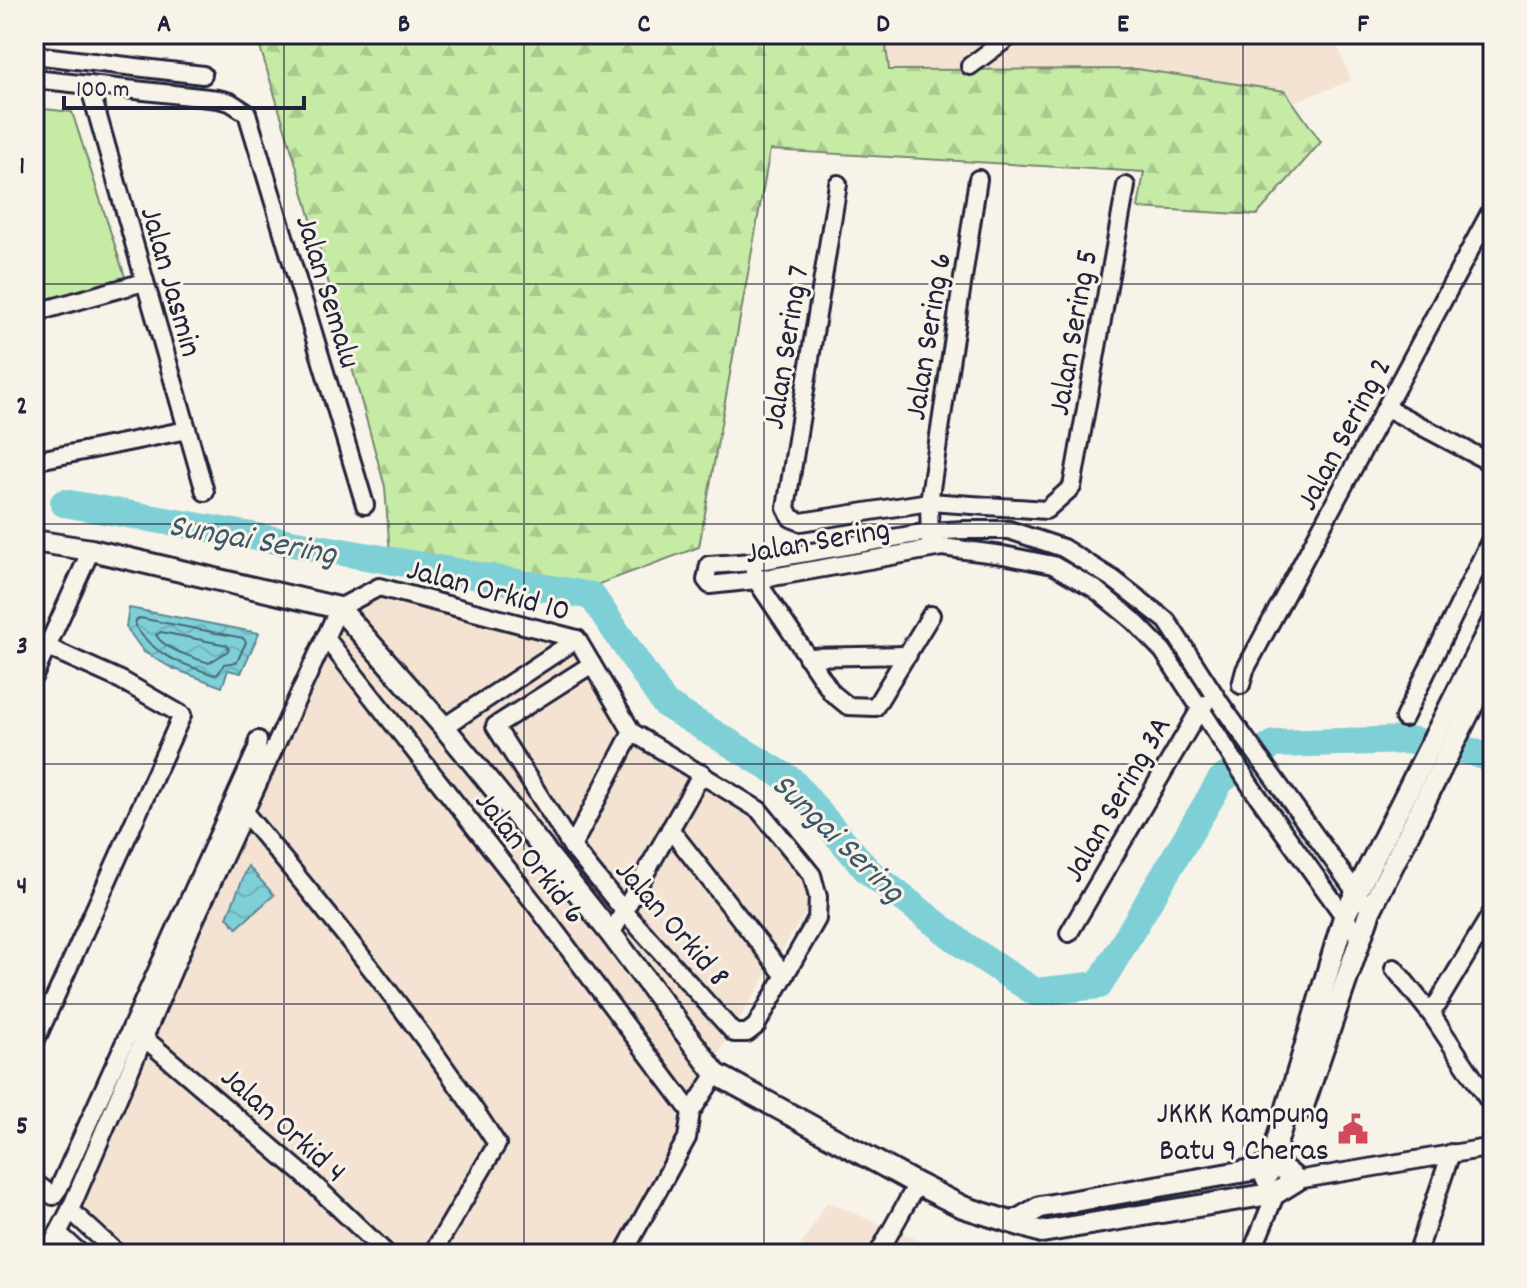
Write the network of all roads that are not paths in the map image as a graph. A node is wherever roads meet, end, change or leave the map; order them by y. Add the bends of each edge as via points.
1 (1013, 34) edge
2 (34, 55) edge
3 (970, 66) dead end
4 (203, 75) dead end
5 (34, 79) edge
6 (89, 85) junction
7 (978, 179) dead end
8 (838, 184) dead end
9 (1126, 186) dead end
10 (1493, 207) edge
11 (144, 282) junction
12 (34, 313) edge
13 (1387, 408) junction
14 (187, 430) junction
15 (34, 461) edge
16 (1493, 464) edge
17 (205, 492) dead end
18 (929, 502) junction
19 (365, 505) dead end
20 (1493, 535) edge
21 (929, 540) junction
22 (34, 541) edge
23 (91, 550) junction
24 (753, 562) junction
25 (756, 580) junction
26 (339, 608) junction
27 (931, 615) dead end
28 (1493, 621) edge
29 (325, 637) junction
30 (577, 639) junction
31 (47, 647) junction
32 (908, 655) junction
33 (807, 657) junction
34 (592, 664) junction
35 (1493, 664) edge
36 (34, 676) edge
37 (1241, 685) dead end
38 (1219, 701) junction
39 (1458, 711) junction
40 (1202, 712) junction
41 (1404, 718) dead end
42 (444, 727) junction
43 (632, 732) junction
44 (258, 740) dead end
45 (1433, 761) junction
46 (702, 773) junction
47 (547, 805) junction
48 (245, 813) junction
49 (521, 821) junction
50 (670, 829) junction
51 (572, 847) junction
52 (1356, 893) junction
53 (624, 911) junction
54 (1370, 911) junction
55 (1493, 911) edge
56 (1344, 917) junction
57 (1069, 933) dead end
58 (611, 934) junction
59 (1359, 937) junction
60 (1394, 968) dead end
61 (785, 976) junction
62 (1431, 1014) junction
63 (734, 1033) joint
64 (143, 1037) junction
65 (34, 1044) edge
66 (716, 1074) junction
67 (1493, 1107) edge
68 (691, 1112) junction
69 (1492, 1149) edge
70 (1451, 1153) junction
71 (1283, 1172) junction
72 (34, 1182) edge
73 (917, 1184) junction
74 (1269, 1194) junction
75 (70, 1210) junction
76 (1014, 1222) junction
77 (58, 1233) junction
78 (47, 1254) edge
79 (81, 1254) edge
80 (118, 1254) edge
81 (387, 1254) edge
82 (432, 1254) edge
83 (623, 1254) edge
84 (878, 1254) edge
85 (1251, 1254) edge
86 (1417, 1254) edge

1 - 3 street
2 - 4 street
5 - 6 street
6 - 11 street, Jalan Jasmin
6 - 19 street, Jalan Semalu via 230,102 247,113
7 - 18 street, Jalan Sering 6
8 - 18 street, Jalan Sering 7 via 786,508 801,522
9 - 18 street, Jalan Sering 5 via 1072,487 1046,510
10 - 13 street, Jalan Sering 2
11 - 12 street
11 - 14 street, Jalan Jasmin
13 - 16 street
13 - 37 street, Jalan Sering 2
14 - 15 street
14 - 17 street, Jalan Jasmin
18 - 21 street, Jalan Sering 6
20 - 41 street
21 - 24 street, Jalan Sering
21 - 25 street, Jalan Sering
21 - 38 street, Jalan Sering via 1009,530 1063,548 1167,621
21 - 40 street, Jalan Sering via 1053,565 1095,589 1163,651
22 - 23 street
23 - 26 street
23 - 31 street
24 - 25 street
24 - 25 street, Jalan Sering via 709,565 706,580 710,585
25 - 33 street
26 - 29 street
26 - 30 street, Jalan Orkid 10 via 379,587
26 - 42 street
27 - 32 street
28 - 39 street
29 - 48 street
29 - 68 street, Jalan Orkid 6
30 - 34 street, Jalan Orkid 10
30 - 42 street
31 - 36 street
31 - 65 street via 182,715
32 - 33 street
32 - 33 street via 875,707 848,706
34 - 43 street, Jalan Orkid 10
34 - 47 street, Jalan Orkid 8 via 495,726
35 - 39 street
38 - 40 street, Jalan Sering 3A
38 - 52 street, Jalan Sering
39 - 45 street
40 - 56 street, Jalan Sering
40 - 57 street, Jalan Sering 3A
42 - 49 street
43 - 46 street, Jalan Orkid 10
43 - 51 street
44 - 72 street via 59,1188 53,1196
45 - 52 street
45 - 54 street
46 - 50 street
46 - 61 street, Jalan Orkid 10 via 759,810 812,875 817,919
47 - 49 street
47 - 51 street, Jalan Orkid 8
48 - 64 street
48 - 82 street via 449,1071 497,1144
49 - 58 street
50 - 53 street
50 - 61 street
51 - 53 street, Jalan Orkid 8
52 - 54 street
52 - 56 street
53 - 58 street
53 - 63 street, Jalan Orkid 8
54 - 59 street
55 - 62 street
56 - 59 street, Jalan Sering
56 - 71 street
58 - 66 street
59 - 71 street
60 - 62 street
61 - 63 street, Jalan Orkid 10 via 756,1026
62 - 67 street
64 - 75 street
64 - 81 street, Jalan Orkid 4
66 - 68 street
66 - 73 street
68 - 83 street via 687,1138
69 - 70 street
70 - 71 street
70 - 86 street
71 - 74 street
71 - 74 street
71 - 76 street via 1040,1207
73 - 76 street via 963,1207
73 - 84 street
74 - 76 street via 1042,1232
74 - 85 street
75 - 77 street
75 - 80 street
77 - 78 street
77 - 79 street

